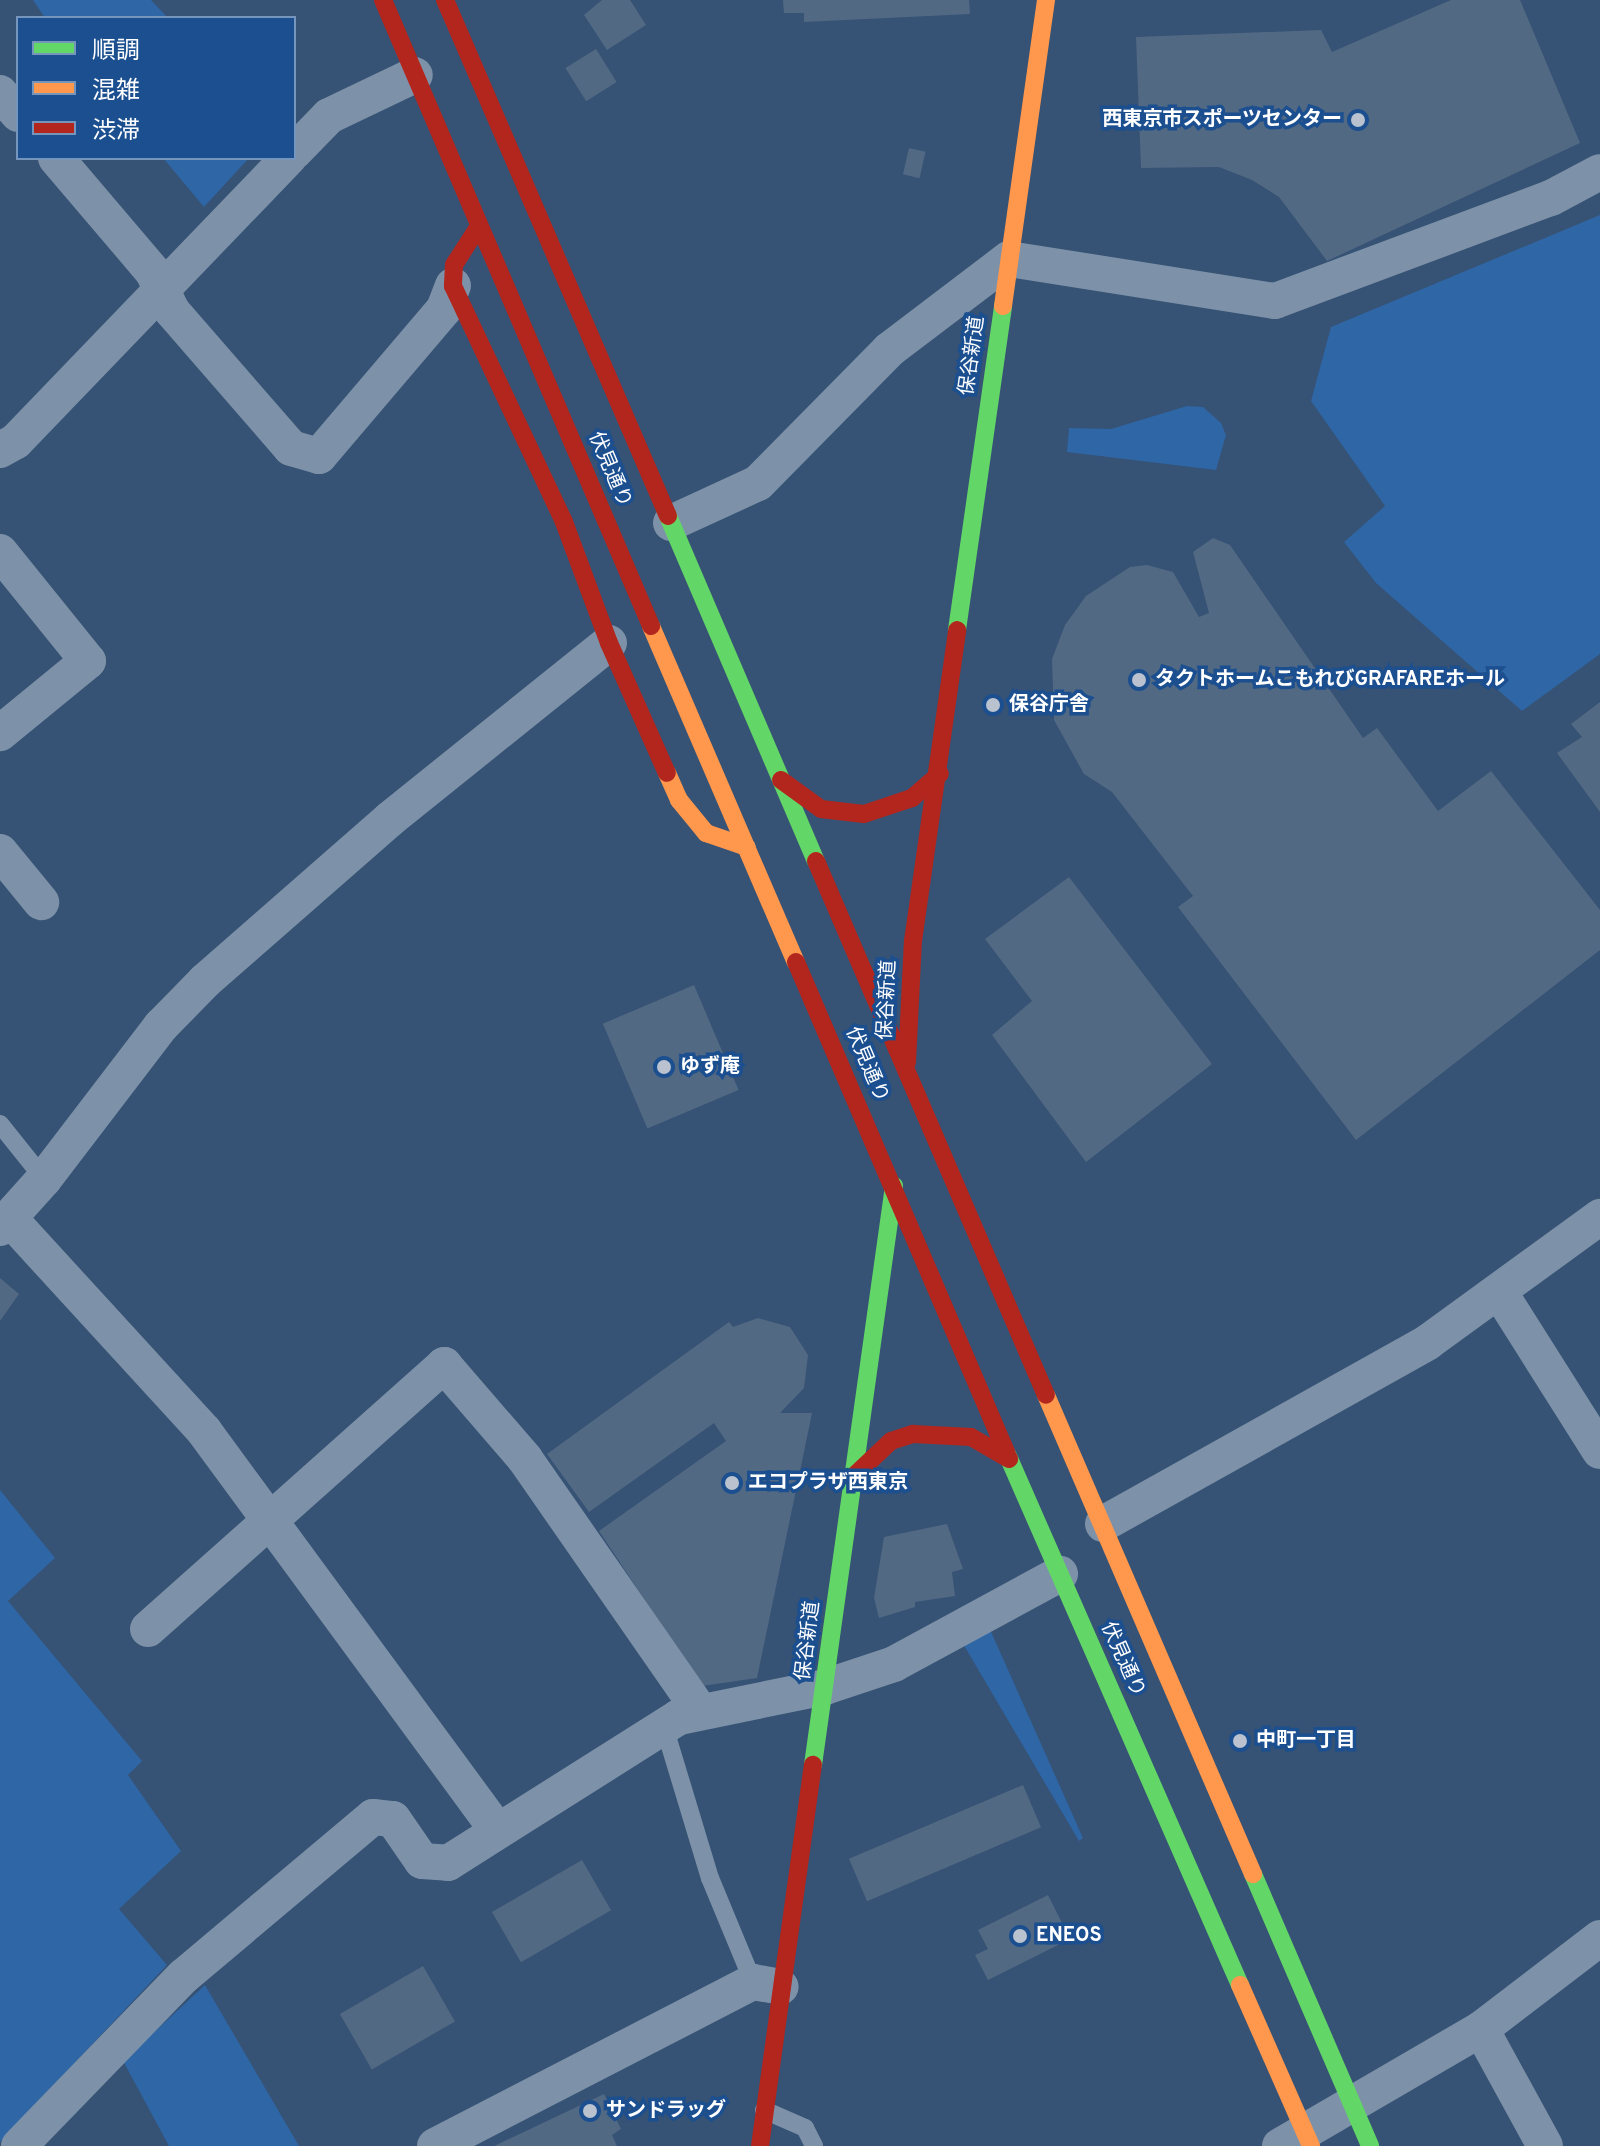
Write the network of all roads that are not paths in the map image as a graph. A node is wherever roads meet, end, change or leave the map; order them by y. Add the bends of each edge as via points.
1 (383, 0) edge
2 (445, 0) edge
3 (1046, 0) edge
4 (415, 75) junction
5 (0, 93) edge
6 (16, 112) edge
7 (296, 150) edge
8 (58, 160) edge
9 (286, 160) edge
10 (1600, 172) edge
11 (479, 226) junction
12 (1009, 259) junction
13 (453, 286) junction
14 (162, 289) junction
15 (0, 450) edge
16 (671, 523) junction
17 (0, 552) edge
18 (609, 643) junction
19 (0, 733) edge
20 (940, 774) junction
21 (781, 780) junction
22 (747, 847) junction
23 (0, 852) edge
24 (41, 902) dead end
25 (907, 1073) junction
26 (902, 1115) dead end
27 (0, 1124) edge
28 (899, 1143) dead end
29 (44, 1179) junction
30 (894, 1185) junction
31 (1600, 1217) edge
32 (5, 1223) edge
33 (1500, 1293) junction
34 (1600, 1451) edge
35 (1009, 1459) junction
36 (853, 1477) junction
37 (269, 1519) junction
38 (1103, 1524) junction
39 (1060, 1574) junction
40 (148, 1629) dead end
41 (825, 1687) junction
42 (701, 1712) junction
43 (664, 1726) junction
44 (498, 1831) junction
45 (1600, 1938) edge
46 (767, 1984) junction
47 (1481, 2029) junction
48 (1353, 2106) junction
49 (764, 2110) junction
50 (1298, 2141) edge
51 (19, 2146) edge
52 (435, 2146) edge
53 (760, 2146) edge
54 (814, 2146) edge
55 (1370, 2146) edge
56 (1545, 2146) edge

1 - 4 main road, 伏見通り
2 - 16 main road, 伏見通り
3 - 12 main road, 保谷新道
4 - 7 street via 329,116
4 - 11 main road, 伏見通り
5 - 6 street
8 - 14 street
9 - 14 street
10 - 12 street via 1551,198 1275,301
11 - 13 main road via 454,265
11 - 22 main road, 伏見通り
12 - 16 street via 889,350 758,483
12 - 20 main road, 保谷新道
13 - 14 street via 444,309 319,456 291,448 172,311
13 - 18 main road via 564,522
14 - 15 street via 16,441
16 - 21 main road, 伏見通り
17 - 19 street via 88,661
18 - 22 main road via 690,820 706,833
18 - 29 street via 390,819 205,981 161,1026
20 - 21 main road via 912,798 864,814 821,809
20 - 25 main road, 保谷新道 via 913,941
21 - 25 main road, 伏見通り
22 - 30 main road, 伏見通り
23 - 24 street
25 - 26 main road, 保谷新道
25 - 38 main road, 伏見通り
27 - 29 lane
28 - 30 main road, 保谷新道
29 - 32 street
30 - 35 main road, 伏見通り
30 - 36 main road, 保谷新道
31 - 33 street
32 - 37 street via 204,1431
33 - 34 street
33 - 38 street via 1428,1342
35 - 36 main road via 971,1437 913,1434 883,1446
35 - 39 main road, 伏見通り
36 - 41 main road, 保谷新道
37 - 40 street
37 - 42 street via 444,1365 525,1459
37 - 44 street
38 - 48 main road, 伏見通り
39 - 41 street via 894,1664
39 - 50 main road, 伏見通り
41 - 42 street
41 - 46 main road, 保谷新道
42 - 43 street
43 - 44 street
43 - 46 lane via 710,1878
44 - 51 street via 448,1863 422,1861 393,1819 373,1817 184,1976
45 - 47 street
46 - 49 main road, 保谷新道
46 - 52 street
47 - 48 street
47 - 56 street
48 - 50 street
48 - 55 main road, 伏見通り
49 - 53 main road, 保谷新道
49 - 54 lane via 805,2128

